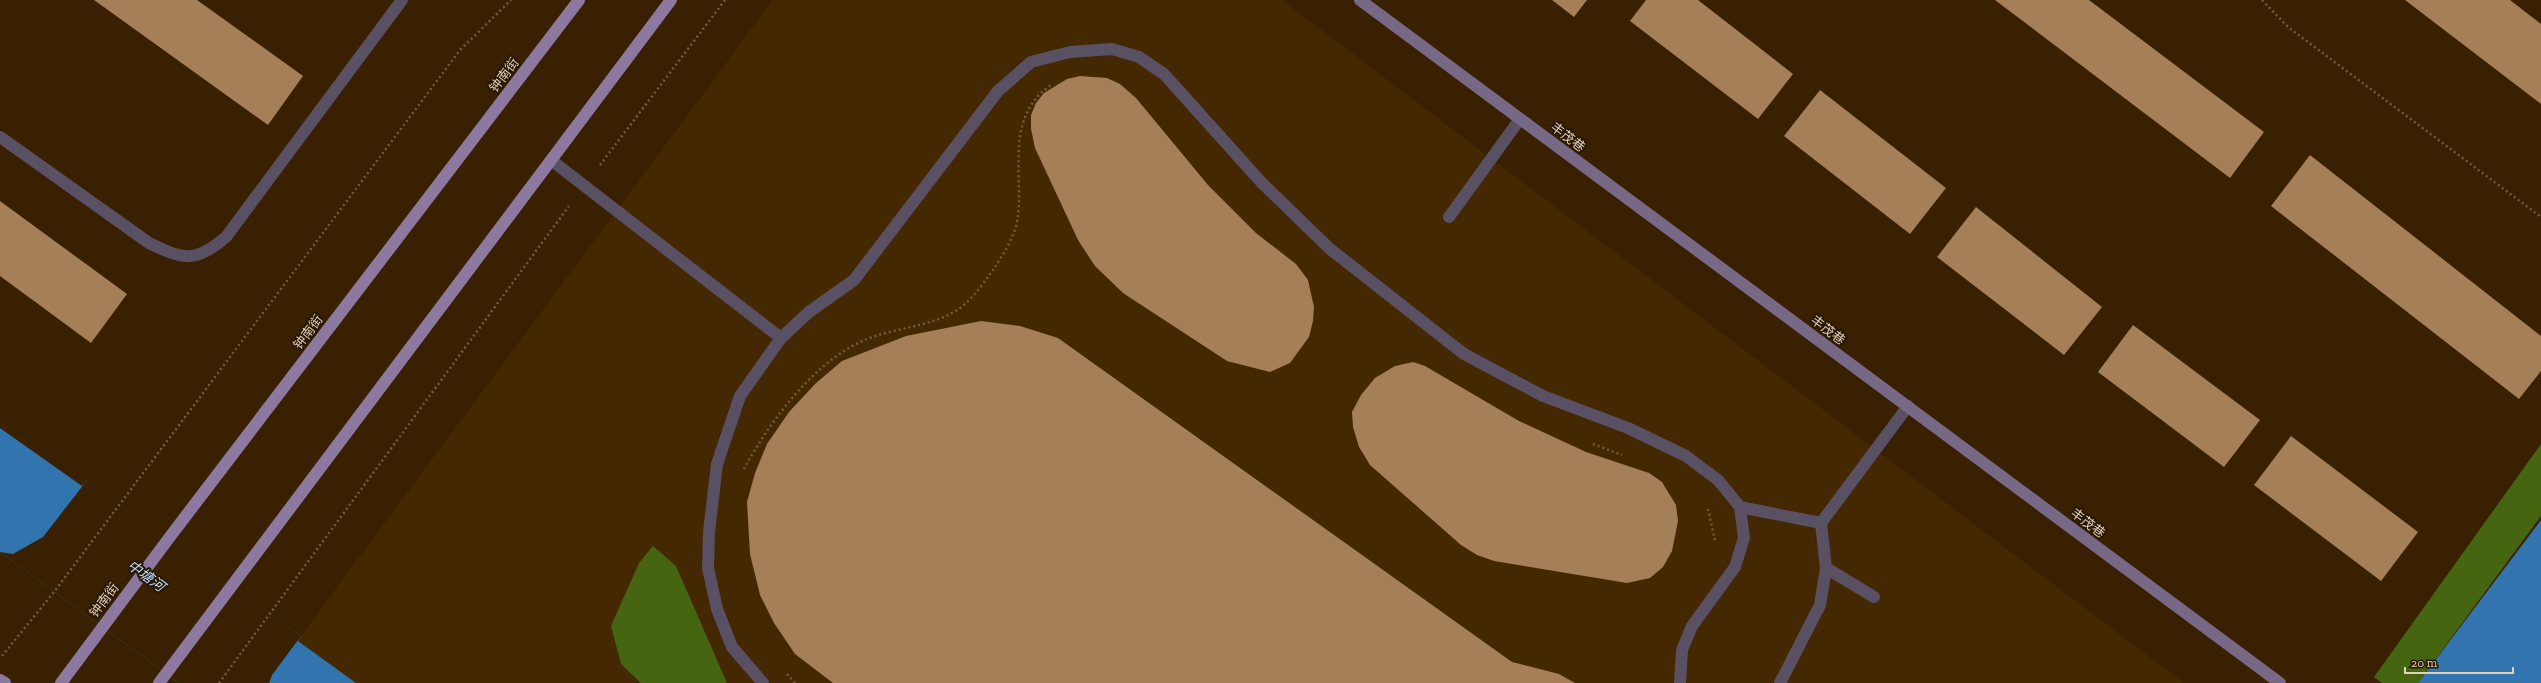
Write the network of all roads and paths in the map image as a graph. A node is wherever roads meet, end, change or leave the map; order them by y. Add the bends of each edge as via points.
1 (402, 0) edge
2 (511, 0) edge
3 (579, 0) edge
4 (671, 0) edge
5 (725, 0) edge
6 (2262, 0) edge
7 (1366, 2) edge
8 (1056, 81) dead end
9 (1520, 119) junction
10 (0, 137) edge
11 (551, 160) junction
12 (584, 186) junction
13 (1449, 217) dead end
14 (2541, 217) edge
15 (781, 338) junction
16 (1908, 406) junction
17 (1588, 442) dead end
18 (1630, 458) dead end
19 (741, 476) dead end
20 (1707, 506) dead end
21 (1740, 507) junction
22 (1821, 523) junction
23 (1715, 546) dead end
24 (1826, 568) junction
25 (1874, 598) dead end
26 (0, 658) edge
27 (782, 669) dead end
28 (162, 678) edge
29 (0, 680) edge
30 (5, 683) edge
31 (61, 683) edge
32 (219, 683) edge
33 (763, 683) edge
34 (795, 683) edge
35 (1680, 683) edge
36 (1780, 683) edge
37 (2280, 683) edge

1 - 10 street via 226,237 209,251 194,257 171,254 149,243
2 - 26 path via 460,50 54,592
3 - 31 main road, 钟南街
4 - 11 main road
5 - 12 path
6 - 14 path via 2288,28
7 - 9 street, 丰茂巷
8 - 19 path via 1043,90 1026,113 1020,130 1018,216 1014,233 994,269 975,293 954,312 931,322 867,339 838,356 783,409 760,439
9 - 13 street
9 - 16 street, 丰茂巷
11 - 12 street
11 - 28 main road
12 - 15 street
12 - 32 path
15 - 21 street via 809,312 854,280 998,91 1031,62 1070,52 1112,49 1139,57 1164,74 1261,182 1330,249 1464,354 1543,396 1628,428 1686,456 1718,480
15 - 33 street via 740,396 717,464 708,532 708,568 717,609 732,647
16 - 22 street
16 - 37 street, 丰茂巷
17 - 18 path
20 - 23 path
21 - 22 street
21 - 35 street via 1744,538 1735,567 1692,626 1682,650
22 - 24 street
24 - 25 street
24 - 36 street via 1820,605
27 - 34 path
29 - 30 main road

